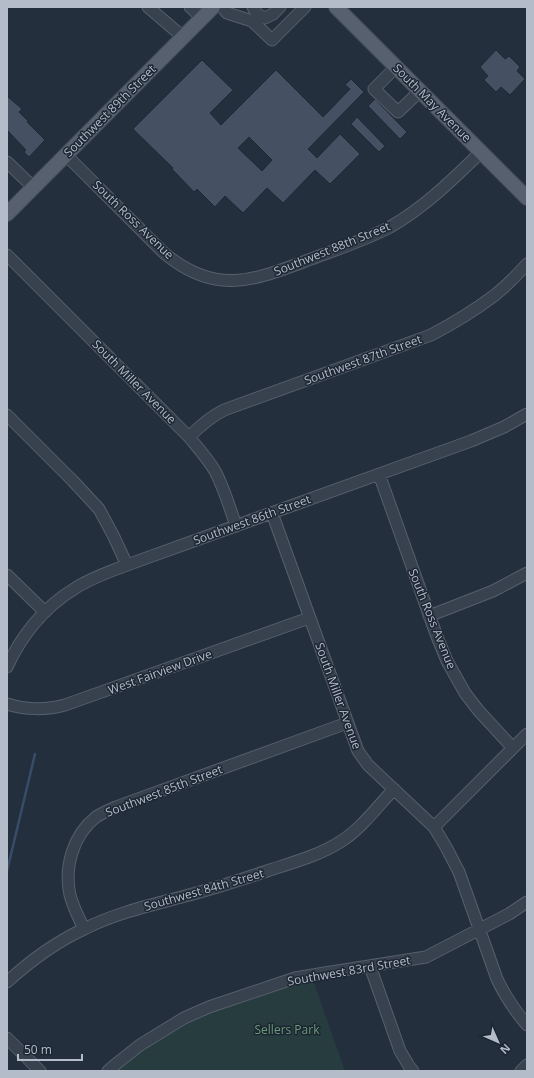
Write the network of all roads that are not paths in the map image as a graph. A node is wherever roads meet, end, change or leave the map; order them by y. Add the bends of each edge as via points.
1 (148, 7) edge
2 (190, 7) edge
3 (213, 7) edge
4 (222, 7) edge
5 (253, 7) edge
6 (280, 7) edge
7 (336, 7) edge
8 (303, 8) edge
9 (202, 18) junction
10 (183, 37) junction
11 (396, 67) junction
12 (420, 91) junction
13 (480, 152) junction
14 (66, 155) junction
15 (7, 162) edge
16 (33, 187) junction
17 (527, 198) edge
18 (7, 214) edge
19 (7, 255) edge
20 (527, 264) edge
21 (207, 277) joint
22 (527, 414) edge
23 (7, 415) edge
24 (189, 437) junction
25 (379, 474) junction
26 (272, 513) junction
27 (236, 526) junction
28 (127, 565) junction
29 (527, 573) edge
30 (7, 575) edge
31 (45, 612) junction
32 (429, 616) junction
33 (309, 618) junction
34 (7, 667) edge
35 (7, 704) edge
36 (347, 723) junction
37 (527, 734) edge
38 (513, 748) junction
39 (394, 789) junction
40 (434, 827) junction
41 (527, 902) edge
42 (84, 929) junction
43 (479, 930) junction
44 (370, 966) junction
45 (7, 982) edge
46 (527, 1025) edge
47 (7, 1038) edge
48 (527, 1065) edge
49 (40, 1071) edge
50 (108, 1071) edge
51 (413, 1071) edge
52 (521, 1071) edge

1 - 10 street
2 - 9 street
3 - 9 main road, Southwest 89th Street
4 - 8 street via 227,12 252,21 272,40
5 - 6 street via 257,14 265,18
7 - 11 main road, South May Avenue
9 - 10 main road, Southwest 89th Street
10 - 14 main road, Southwest 89th Street
11 - 12 main road, South May Avenue
11 - 12 street via 374,88 398,112
12 - 13 main road, South May Avenue
13 - 17 main road, South May Avenue
13 - 21 street, Southwest 88th Street via 430,200 373,235 256,278 228,281
14 - 16 main road, Southwest 89th Street
14 - 21 street, South Ross Avenue via 164,253 187,269
15 - 16 street
16 - 18 main road, Southwest 89th Street
19 - 24 street, South Miller Avenue
20 - 24 street, Southwest 87th Street via 488,300 431,335 224,410 215,414
22 - 25 street, Southwest 86th Street via 488,434
23 - 28 street via 99,509
24 - 27 street, South Miller Avenue via 216,472
25 - 26 street, Southwest 86th Street
25 - 32 street, South Ross Avenue
26 - 27 street, Southwest 86th Street
26 - 33 street, South Miller Avenue
27 - 28 street, Southwest 86th Street
28 - 31 street, Southwest 86th Street via 75,588
29 - 32 street via 493,591
30 - 31 street
31 - 34 street, Southwest 86th Street via 18,645
32 - 38 street, South Ross Avenue via 443,651 465,693
33 - 35 street, West Fairview Drive via 65,705 52,708 21,708
33 - 36 street, South Miller Avenue
36 - 39 street, South Miller Avenue via 361,757
36 - 42 street, Southwest 85th Street via 116,808 96,818 77,840 69,864 70,895
37 - 38 street
38 - 40 street
39 - 40 street, South Miller Avenue
39 - 42 street, Southwest 84th Street via 352,833 321,852 256,875 127,912
40 - 43 street, South Miller Avenue via 459,872
41 - 43 street, Southwest 83rd Street
42 - 45 street, Southwest 84th Street via 42,954
43 - 44 street, Southwest 83rd Street via 426,957
43 - 46 street, South Miller Avenue via 505,996
44 - 50 street, Southwest 83rd Street via 295,978 209,1007 184,1018 140,1045
44 - 51 street via 400,1051
47 - 49 street
48 - 52 street

